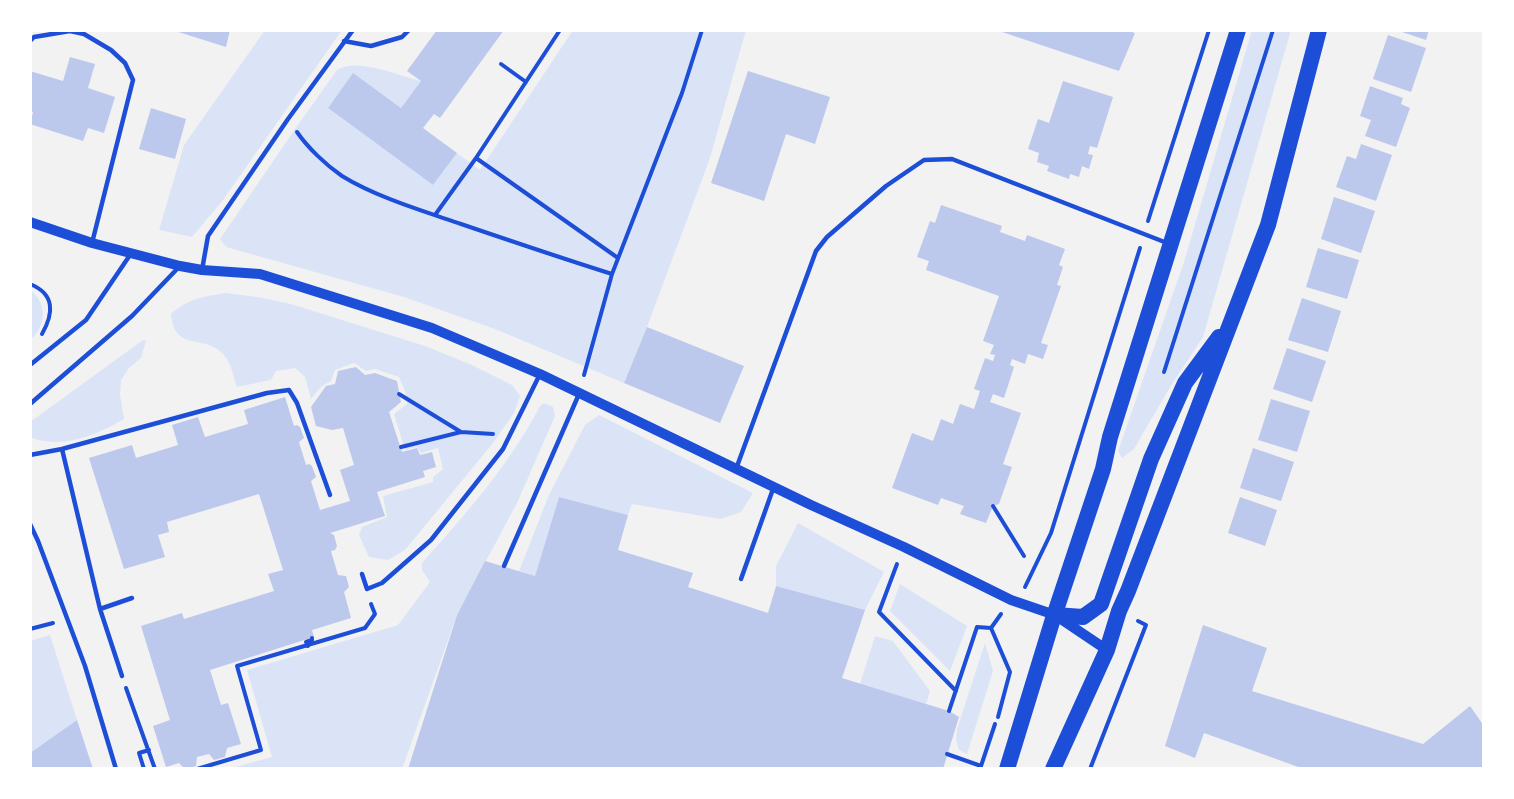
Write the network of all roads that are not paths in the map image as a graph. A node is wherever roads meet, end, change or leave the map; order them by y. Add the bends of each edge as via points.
1 (353, 30) edge
2 (409, 30) edge
3 (1238, 30) edge
4 (1319, 30) edge
5 (85, 32) edge
6 (30, 41) edge
7 (345, 41) junction
8 (30, 222) edge
9 (92, 243) junction
10 (1170, 244) junction
11 (132, 253) junction
12 (180, 266) junction
13 (202, 270) junction
14 (1231, 321) junction
15 (30, 365) edge
16 (540, 374) junction
17 (579, 394) junction
18 (30, 404) edge
19 (62, 449) junction
20 (30, 455) edge
21 (736, 469) junction
22 (774, 487) junction
23 (330, 495) dead end
24 (30, 524) edge
25 (504, 566) dead end
26 (362, 574) dead end
27 (741, 579) dead end
28 (132, 598) dead end
29 (100, 609) junction
30 (1055, 615) junction
31 (1107, 650) junction
32 (122, 676) road end
33 (116, 769) edge
34 (1007, 769) edge
35 (1053, 769) edge

1 - 7 lane
2 - 7 lane via 402,37 370,46
3 - 10 highway
4 - 14 highway via 1268,225
5 - 6 lane via 70,31
5 - 9 lane via 125,63 133,80
7 - 13 lane via 208,236
8 - 9 street
9 - 11 street
10 - 21 lane via 952,159 924,160 886,186 816,251
10 - 30 highway
11 - 12 street
11 - 15 lane via 86,320
12 - 13 street
12 - 18 lane via 132,316
13 - 16 street via 260,274 318,291 432,328
14 - 30 highway via 1185,383 1151,459 1101,604 1083,617
14 - 31 highway
16 - 17 street
16 - 26 lane via 503,449 431,540 382,583 367,589
17 - 21 street
17 - 25 lane
19 - 20 lane
19 - 23 lane via 289,390
19 - 29 lane
21 - 22 street
22 - 27 lane
22 - 30 street via 1018,602
24 - 33 lane via 85,666
28 - 29 lane
29 - 32 lane
30 - 31 street
30 - 34 highway
31 - 35 highway

